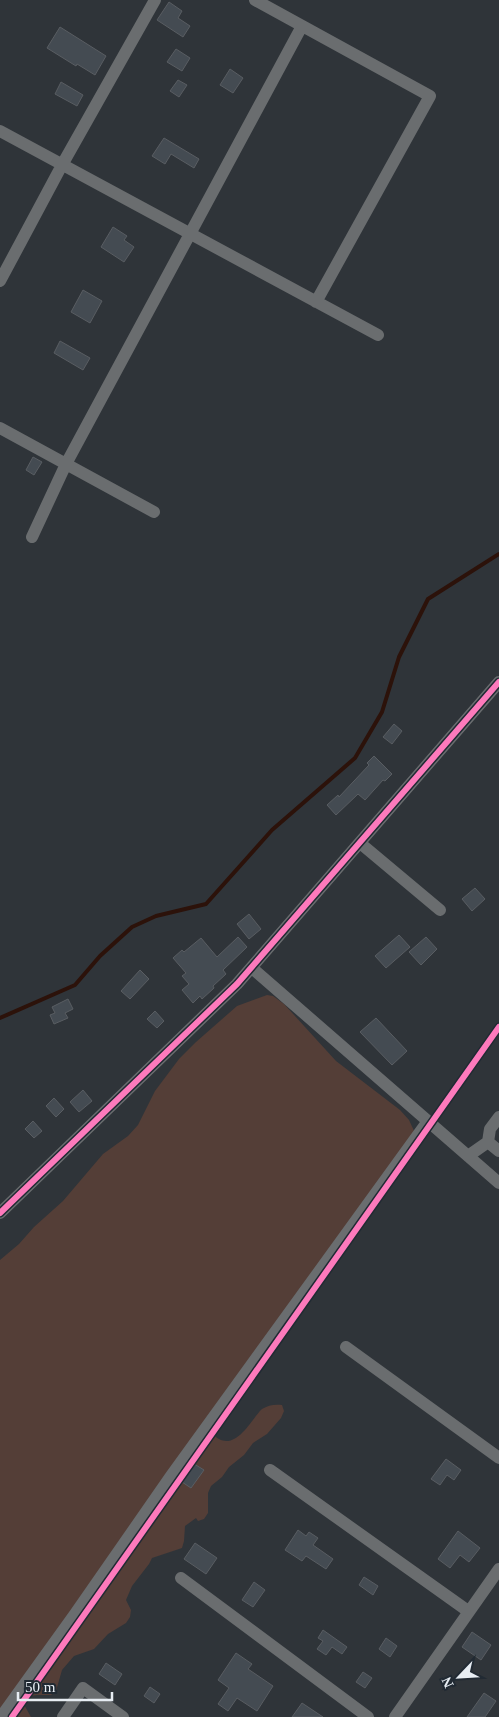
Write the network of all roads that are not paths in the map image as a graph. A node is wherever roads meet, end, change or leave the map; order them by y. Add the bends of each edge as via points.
1 (155, 0) edge
2 (255, 0) edge
3 (302, 26) junction
4 (0, 131) edge
5 (62, 165) junction
6 (191, 234) junction
7 (0, 281) edge
8 (316, 302) junction
9 (378, 335) dead end
10 (0, 428) edge
11 (66, 464) junction
12 (154, 512) dead end
13 (32, 537) dead end
14 (499, 682) edge
15 (360, 843) junction
16 (440, 910) dead end
17 (252, 968) junction
18 (499, 1117) edge
19 (428, 1121) junction
20 (488, 1142) junction
21 (499, 1151) edge
22 (468, 1156) junction
23 (499, 1183) edge
24 (0, 1213) edge
25 (346, 1347) dead end
26 (499, 1458) edge
27 (270, 1470) dead end
28 (499, 1569) edge
29 (181, 1578) dead end
30 (468, 1612) junction
31 (1, 1717) edge
32 (63, 1717) edge
33 (123, 1717) edge
34 (368, 1717) edge
35 (394, 1717) edge

1 - 5 street
2 - 3 street
3 - 6 street
3 - 8 street via 430,96
4 - 5 street
5 - 6 street
5 - 7 street
6 - 8 street
6 - 11 street
8 - 9 street
10 - 11 street
11 - 12 street
11 - 13 street
14 - 15 street
15 - 16 street
15 - 17 street
17 - 19 street
17 - 24 street
18 - 20 street via 490,1129
19 - 22 street
19 - 31 street
20 - 21 street
20 - 22 street
22 - 23 street
25 - 26 street
27 - 30 street
28 - 30 street
29 - 34 street
30 - 35 street
32 - 33 street via 83,1688

